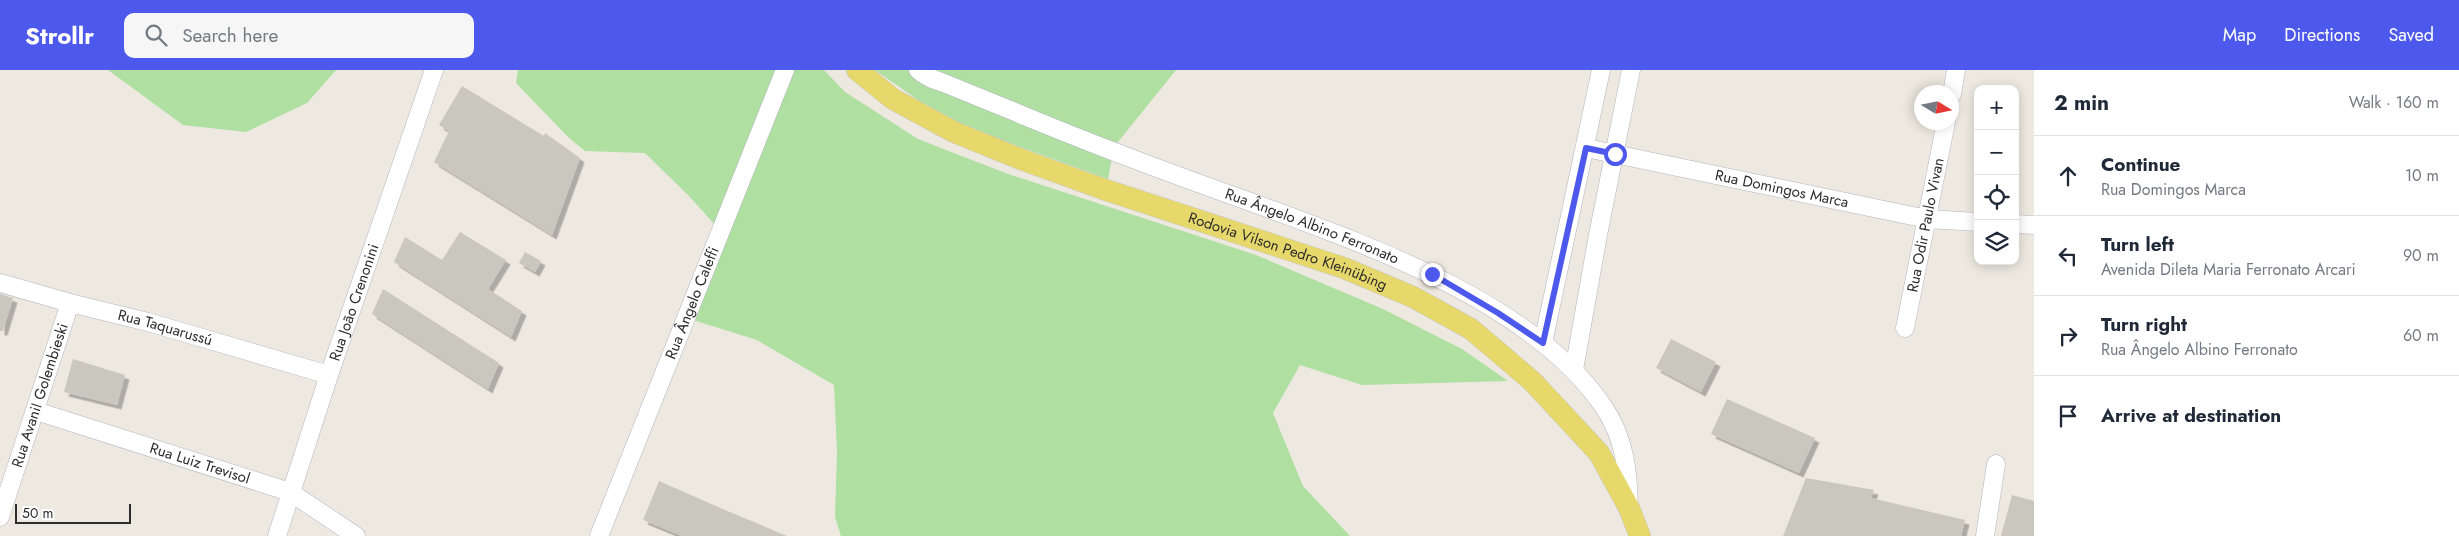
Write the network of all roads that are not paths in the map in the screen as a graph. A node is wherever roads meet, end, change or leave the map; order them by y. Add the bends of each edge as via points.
1 (434, 70) edge
2 (785, 70) edge
3 (857, 70) edge
4 (918, 70) edge
5 (1601, 70) edge
6 (1631, 70) edge
7 (1956, 70) edge
8 (1954, 85) edge
9 (1944, 130) edge
10 (1586, 148) junction
11 (1615, 154) junction
12 (1927, 219) junction
13 (1974, 222) edge
14 (2019, 224) edge
15 (2034, 226) edge
16 (0, 283) edge
17 (70, 303) junction
18 (1905, 328) dead end
19 (1543, 343) junction
20 (1574, 370) junction
21 (329, 375) junction
22 (36, 411) junction
23 (1996, 464) dead end
24 (290, 492) junction
25 (1629, 508) junction
26 (0, 517) edge
27 (278, 536) edge
28 (356, 536) edge
29 (599, 536) edge
30 (1640, 536) edge
31 (1985, 536) edge

1 - 21 street, Rua João Crenonini
2 - 29 street, Rua Ângelo Caleffi
3 - 25 main road, Rodovia Vilson Pedro Kleinübing via 893,99 954,132 1103,189 1344,268 1413,297 1471,329 1532,381 1599,453
4 - 19 street, Rua Ângelo Albino Ferronato via 1087,142 1294,218 1432,274
5 - 10 street
6 - 11 street
7 - 8 street
9 - 12 street, Rua Odir Paulo Vivan
10 - 11 street, Rua Domingos Marca
10 - 19 street
11 - 12 street, Rua Domingos Marca
11 - 20 street
12 - 13 street, Rua Domingos Marca
12 - 18 street, Rua Odir Paulo Vivan
14 - 15 street
16 - 17 street, Rua Taquarussú
17 - 21 street, Rua Taquarussú via 148,322
17 - 22 street, Rua AvaniI Golembieski
19 - 20 street, Rua Ângelo Albino Ferronato
20 - 25 street, Rua Ângelo Albino Ferronato via 1604,408 1621,440 1627,466
21 - 24 street, Rua João Crenonini
22 - 24 street, Rua Luiz Trevisol
22 - 26 street, Rua AvaniI Golembieski
23 - 31 street
24 - 27 street, Rua João Crenonini
24 - 28 street, Rua Luiz Trevisol
25 - 30 main road, Rodovia Vilson Pedro Kleinübing

